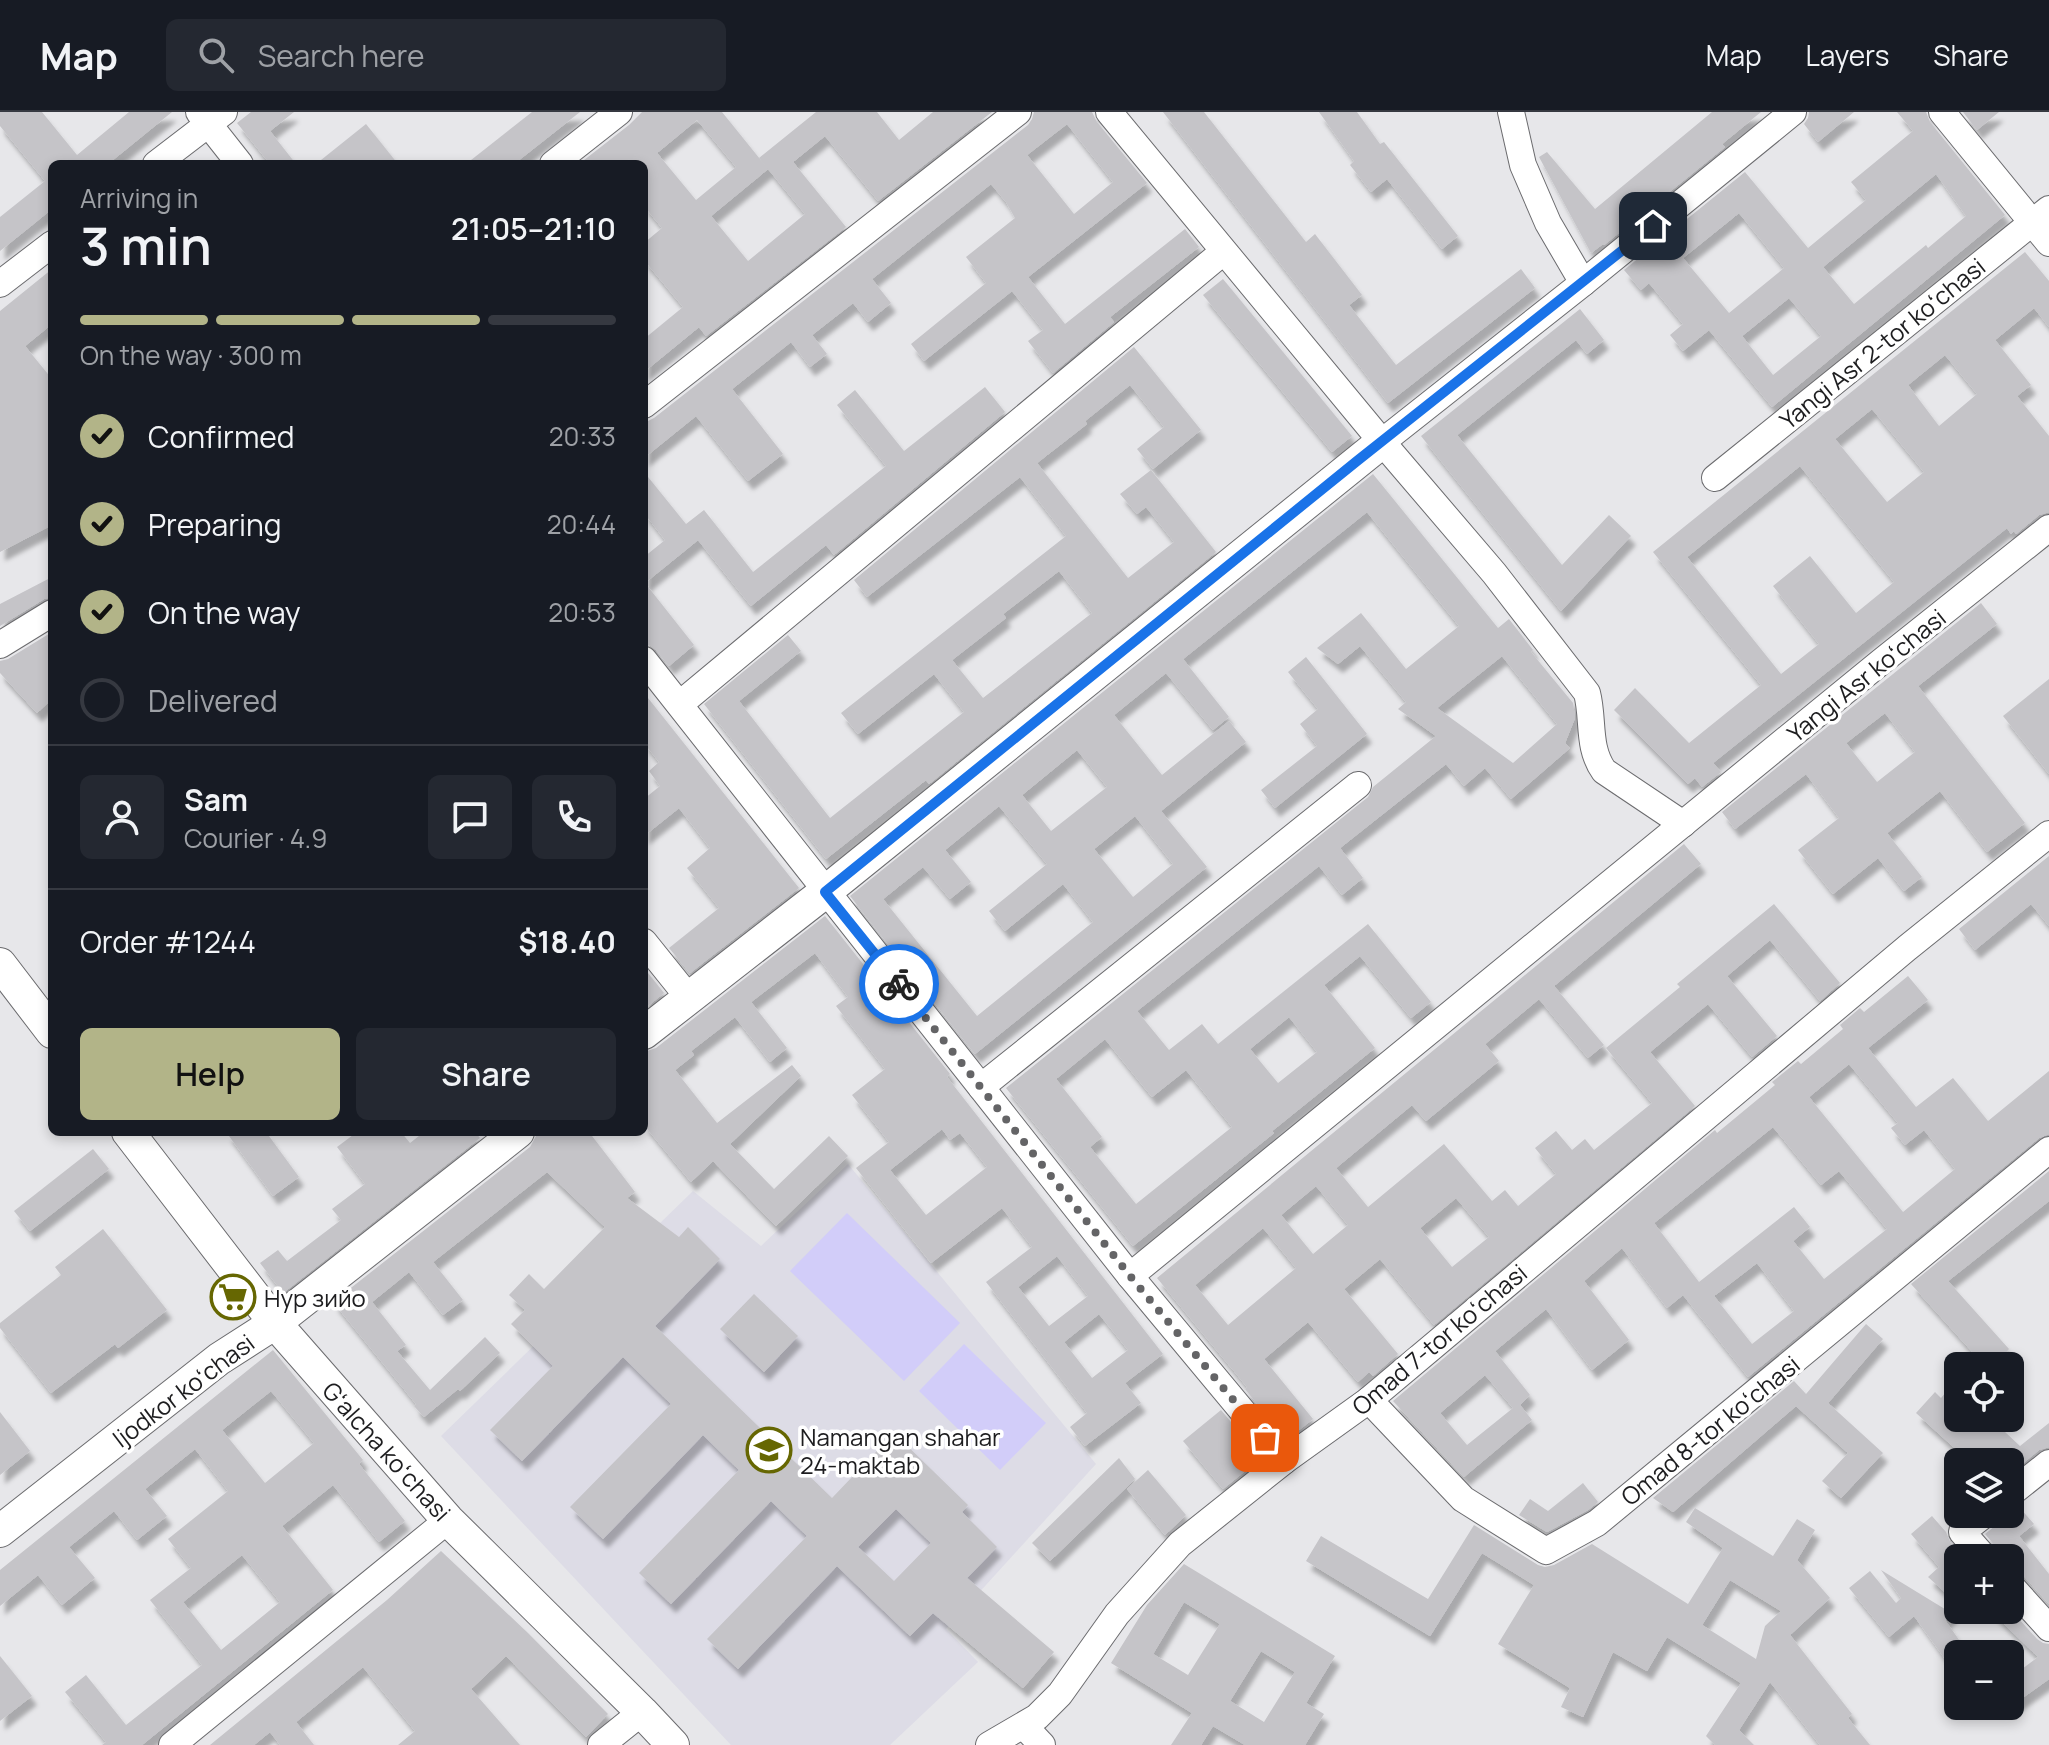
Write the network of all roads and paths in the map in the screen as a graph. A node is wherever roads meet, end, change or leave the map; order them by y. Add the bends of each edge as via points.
1 (619, 112) edge
2 (1018, 112) edge
3 (1109, 112) edge
4 (1511, 112) edge
5 (1793, 112) edge
6 (1942, 112) edge
7 (210, 116) edge
8 (160, 160) edge
9 (238, 160) edge
10 (558, 160) edge
11 (2044, 225) edge
12 (48, 247) edge
13 (1223, 252) junction
14 (1583, 283) junction
15 (0, 284) edge
16 (648, 402) edge
17 (1382, 442) junction
18 (1715, 478) dead end
19 (2049, 528) edge
20 (48, 615) edge
21 (0, 645) edge
22 (648, 665) edge
23 (680, 704) junction
24 (1358, 785) dead end
25 (1683, 824) junction
26 (2049, 834) edge
27 (825, 892) junction
28 (648, 947) edge
29 (0, 964) edge
30 (689, 998) junction
31 (48, 1027) edge
32 (648, 1030) edge
33 (981, 1087) junction
34 (131, 1136) edge
35 (513, 1136) edge
36 (2049, 1150) edge
37 (1130, 1276) junction
38 (275, 1323) junction
39 (1369, 1400) junction
40 (1284, 1461) junction
41 (2049, 1463) edge
42 (2024, 1483) edge
43 (448, 1520) junction
44 (1967, 1528) edge
45 (0, 1531) edge
46 (1973, 1544) edge
47 (2024, 1600) edge
48 (2049, 1628) edge
49 (642, 1712) junction
50 (1033, 1736) edge
51 (172, 1745) edge
52 (601, 1745) edge
53 (673, 1745) edge
54 (989, 1745) edge

1 - 10 street
2 - 16 street
3 - 13 street
4 - 14 street via 1523,165 1548,223
5 - 14 street
6 - 11 street
7 - 8 street
7 - 9 street
11 - 18 street, Yangi Asr 2-tor koʻchasi
12 - 15 street
13 - 17 street
13 - 23 street
14 - 17 street
17 - 25 street via 1587,693 1592,747 1604,771
17 - 27 street
19 - 25 street, Yangi Asr koʻchasi
20 - 21 street
22 - 23 street
23 - 27 street
24 - 33 street
25 - 37 street, Yangi Asr koʻchasi
26 - 39 street, Omad 7-tor koʻchasi
27 - 30 street
27 - 33 street
28 - 30 street
29 - 31 street
30 - 32 street
33 - 37 street
34 - 38 street, Gʻalcha koʻchasi
35 - 38 street, Ijodkor koʻchasi
36 - 39 street, Omad 8-tor koʻchasi via 1597,1523 1546,1551 1463,1499
37 - 40 street
38 - 43 street, Gʻalcha koʻchasi
38 - 45 street, Ijodkor koʻchasi via 219,1359
39 - 40 street, Omad 7-tor koʻchasi
40 - 50 street, Omad 7-tor koʻchasi via 1180,1544 1037,1717
41 - 42 street
43 - 49 street, Gʻalcha koʻchasi
43 - 51 street
44 - 46 street via 1962,1532
47 - 48 street
49 - 52 street
49 - 53 street, Gʻalcha koʻchasi
50 - 54 street, Omad 7-tor koʻchasi

